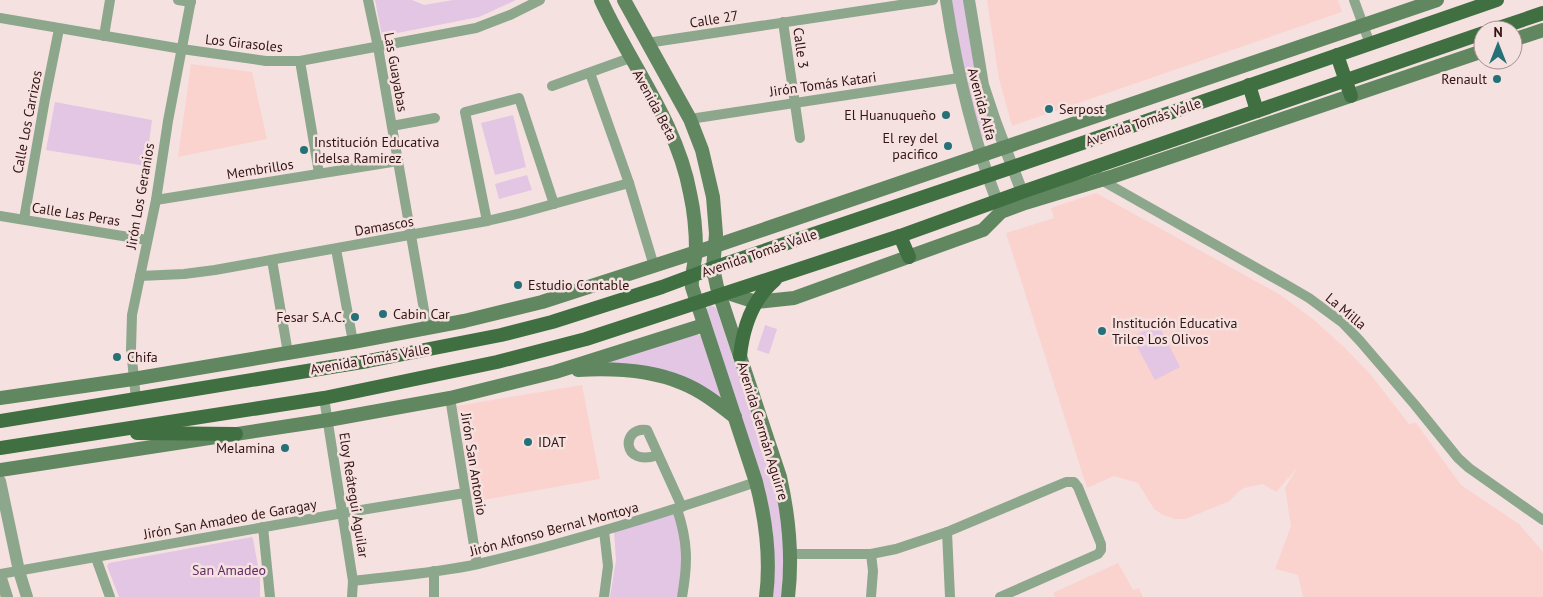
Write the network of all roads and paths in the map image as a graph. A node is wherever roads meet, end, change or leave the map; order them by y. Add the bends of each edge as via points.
1 (110, 0) edge
2 (178, 0) edge
3 (368, 0) edge
4 (540, 0) edge
5 (601, 0) edge
6 (624, 0) edge
7 (932, 0) edge
8 (946, 0) edge
9 (969, 0) edge
10 (1354, 0) edge
11 (1436, 0) edge
12 (1497, 0) edge
13 (191, 1) edge
14 (1543, 13) edge
15 (0, 18) edge
16 (1522, 20) edge
17 (784, 22) junction
18 (1363, 26) junction
19 (60, 29) junction
20 (1543, 30) edge
21 (104, 36) junction
22 (1473, 37) edge
23 (1523, 37) edge
24 (648, 43) junction
25 (1370, 44) junction
26 (378, 47) junction
27 (182, 49) junction
28 (1473, 54) edge
29 (1337, 55) junction
30 (630, 58) junction
31 (300, 61) junction
32 (590, 73) junction
33 (959, 78) junction
34 (1345, 80) junction
35 (1249, 85) junction
36 (552, 86) dead end
37 (1351, 96) junction
38 (795, 102) junction
39 (1257, 110) junction
40 (435, 118) dead end
41 (690, 119) junction
42 (392, 126) junction
43 (800, 138) dead end
44 (1005, 147) junction
45 (980, 155) junction
46 (398, 161) junction
47 (1013, 168) junction
48 (320, 173) junction
49 (1098, 174) junction
50 (988, 176) junction
51 (629, 183) junction
52 (1024, 197) junction
53 (156, 200) junction
54 (554, 204) junction
55 (999, 206) junction
56 (0, 216) edge
57 (24, 219) junction
58 (487, 221) junction
59 (410, 235) junction
60 (900, 236) junction
61 (147, 240) junction
62 (715, 246) junction
63 (336, 249) junction
64 (696, 252) junction
65 (909, 256) junction
66 (272, 260) junction
67 (654, 266) junction
68 (713, 268) junction
69 (140, 276) junction
70 (692, 276) junction
71 (779, 277) junction
72 (724, 294) junction
73 (756, 302) junction
74 (696, 303) junction
75 (704, 325) junction
76 (427, 327) junction
77 (353, 342) junction
78 (288, 353) junction
79 (740, 356) junction
80 (555, 372) junction
81 (133, 378) junction
82 (0, 398) edge
83 (324, 398) junction
84 (450, 398) junction
85 (136, 399) junction
86 (735, 417) junction
87 (328, 420) junction
88 (0, 421) edge
89 (97, 432) junction
90 (236, 434) junction
91 (0, 448) edge
92 (658, 455) dead end
93 (0, 470) edge
94 (0, 481) edge
95 (756, 482) junction
96 (465, 493) junction
97 (680, 508) junction
98 (343, 512) junction
99 (1543, 520) edge
100 (263, 527) junction
101 (604, 531) junction
102 (947, 532) junction
103 (791, 554) junction
104 (871, 554) junction
105 (96, 558) junction
106 (477, 564) junction
107 (19, 571) junction
108 (434, 571) junction
109 (0, 575) edge
110 (353, 581) junction
111 (7, 597) edge
112 (27, 597) edge
113 (110, 597) edge
114 (270, 597) edge
115 (352, 597) edge
116 (434, 597) edge
117 (604, 597) edge
118 (682, 597) edge
119 (766, 597) edge
120 (788, 597) edge
121 (871, 597) edge
122 (950, 597) edge
123 (1000, 597) edge

1 - 21 street
2 - 13 street
3 - 26 street, Las Guayabas
4 - 26 street, Los Girasoles via 476,28
5 - 30 main road, Avenida Beta
6 - 24 main road, Avenida Beta
7 - 17 street, Calle 27
8 - 33 street, Avenida Alfa
9 - 44 street, Avenida Alfa via 983,85
10 - 18 street
11 - 18 main road, Avenida Tomás Valle
12 - 25 main road, Avenida Tomás Valle
13 - 27 street, Jirón Los Geranios
14 - 16 main road
15 - 19 street, Los Girasoles
17 - 24 street, Calle 27
17 - 38 street, Calle 3
18 - 25 street
18 - 44 main road, Avenida Tomás Valle
19 - 21 street, Los Girasoles
19 - 57 street, Calle Los Carrizos
20 - 23 main road
21 - 27 street, Los Girasoles
22 - 34 main road, Avenida Tomás Valle
24 - 41 main road, Avenida Beta
25 - 29 main road, Avenida Tomás Valle
26 - 31 street, Los Girasoles
26 - 42 street, Las Guayabas
27 - 31 street, Los Girasoles via 266,61
27 - 53 street, Jirón Los Geranios
28 - 37 main road, Avenida Tomás Valle
29 - 34 main road
29 - 35 main road, Avenida Tomás Valle
30 - 32 street
30 - 64 main road, Avenida Beta via 665,118 686,175 694,216
31 - 48 street
32 - 36 street
32 - 51 street
33 - 38 street, Jirón Tomás Katari
33 - 45 street, Avenida Alfa
34 - 37 main road
34 - 39 main road, Avenida Tomás Valle
35 - 39 main road
35 - 47 main road, Avenida Tomás Valle
37 - 49 main road, Avenida Tomás Valle
38 - 41 street, Jirón Tomás Katari
38 - 43 street, Calle 3
39 - 49 main road, Avenida Tomás Valle
40 - 42 street
41 - 62 main road, Avenida Beta via 709,173
42 - 46 street, Las Guayabas
44 - 45 main road, Avenida Tomás Valle
44 - 47 street, Avenida Alfa
45 - 50 street, Avenida Alfa
45 - 62 main road, Avenida Tomás Valle
46 - 48 street, Membrillos
46 - 59 street, Las Guayabas
47 - 50 main road, Avenida Tomás Valle
47 - 52 street, Avenida Alfa
48 - 53 street, Membrillos
49 - 52 main road, Avenida Tomás Valle
49 - 99 street, La Milla via 1309,298 1343,323 1458,458
50 - 55 street, Avenida Alfa
50 - 68 main road, Avenida Tomás Valle
51 - 54 street, Damascos
51 - 67 street
52 - 55 main road, Avenida Tomás Valle
53 - 61 street, Jirón Los Geranios
54 - 58 street, Damascos
54 - 58 street via 519,98 465,112
55 - 60 main road, Avenida Tomás Valle
55 - 65 main road, Avenida Tomás Valle via 983,230
56 - 57 street, Calle Las Peras
57 - 61 street, Calle Las Peras
58 - 59 street, Damascos
59 - 63 street, Damascos
59 - 76 street, Las Guayabas
60 - 65 main road
60 - 71 main road, Avenida Tomás Valle
61 - 69 street, Jirón Los Geranios
62 - 64 main road, Avenida Tomás Valle
62 - 68 main road, Avenida Beta
63 - 66 street, Damascos
63 - 77 street
64 - 67 main road, Avenida Tomás Valle
64 - 70 main road, Avenida Beta
65 - 73 main road, Avenida Tomás Valle via 794,298
66 - 69 street, Damascos via 184,274
66 - 78 street
67 - 76 main road, Avenida Tomás Valle via 542,302
68 - 70 main road, Avenida Tomás Valle
68 - 72 main road, Avenida Germán Aguirre
69 - 81 street, Jirón Los Geranios via 132,314
70 - 74 main road, Avenida Germán Aguirre
70 - 85 main road, Avenida Tomás Valle via 608,305 501,335 368,361
71 - 72 main road, Avenida Tomás Valle
71 - 73 main road
72 - 73 main road, Avenida Tomás Valle
72 - 74 main road, Avenida Tomás Valle
72 - 79 main road, Avenida Germán Aguirre
73 - 79 main road via 745,328
74 - 75 main road, Avenida Germán Aguirre
74 - 83 main road, Avenida Tomás Valle via 550,349
75 - 80 main road
75 - 86 main road, Avenida Germán Aguirre
76 - 77 main road, Avenida Tomás Valle
77 - 78 main road, Avenida Tomás Valle
78 - 81 main road, Avenida Tomás Valle
79 - 103 main road, Avenida Germán Aguirre via 780,477
80 - 84 main road
80 - 86 main road via 633,371 672,380 713,400
81 - 82 main road, Avenida Tomás Valle
81 - 85 street, Jirón Los Geranios
83 - 87 street, Eloy Reátegui Aguilar
83 - 89 main road, Avenida Tomás Valle
84 - 87 main road
84 - 96 street, Jirón San Antonio
85 - 88 main road, Avenida Tomás Valle
86 - 95 main road, Avenida Germán Aguirre
87 - 90 main road
87 - 98 street, Eloy Reátegui Aguilar
89 - 90 main road
89 - 91 main road, Avenida Tomás Valle
90 - 93 main road
92 - 97 street
94 - 107 street
95 - 97 street, Jirón Alfonso Bernal Montoya
95 - 119 main road, Avenida Germán Aguirre via 768,544
96 - 98 street, Jirón San Amadeo de Garagay
96 - 106 street, Jirón San Antonio
97 - 101 street, Jirón Alfonso Bernal Montoya
97 - 118 street via 687,559
98 - 100 street, Jirón San Amadeo de Garagay
98 - 110 street, Eloy Reátegui Aguilar
100 - 105 street, Jirón San Amadeo de Garagay
100 - 114 street
101 - 106 street, Jirón Alfonso Bernal Montoya
101 - 117 street via 608,566
102 - 104 street via 913,545
102 - 122 street
102 - 123 street via 1066,482 1074,482 1101,550
103 - 104 street
103 - 120 main road, Avenida Germán Aguirre
104 - 121 street
105 - 107 street, Jirón San Amadeo de Garagay
105 - 113 street
106 - 108 street, Jirón Alfonso Bernal Montoya
107 - 109 street, Jirón San Amadeo de Garagay
107 - 112 street
108 - 110 street, Jirón Alfonso Bernal Montoya
108 - 116 street
109 - 111 street
110 - 115 street, Eloy Reátegui Aguilar

